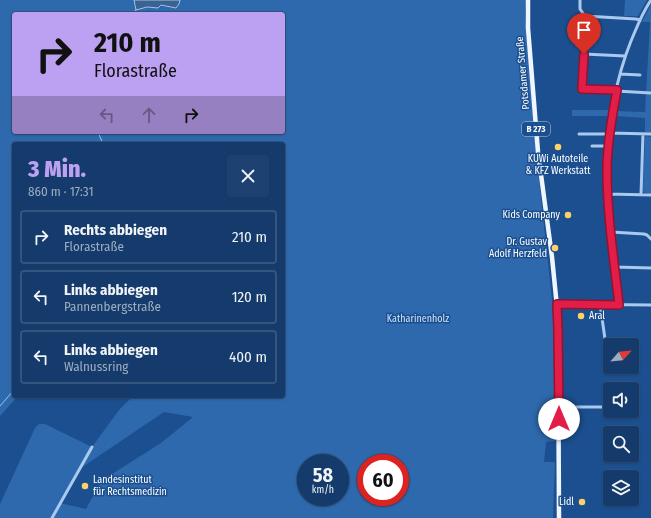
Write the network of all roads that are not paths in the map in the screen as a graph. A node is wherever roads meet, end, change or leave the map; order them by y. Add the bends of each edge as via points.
1 (528, 0) edge
2 (580, 0) edge
3 (651, 0) edge
4 (585, 16) junction
5 (640, 20) junction
6 (584, 54) junction
7 (625, 56) junction
8 (620, 74) junction
9 (640, 75) dead end
10 (617, 90) junction
11 (651, 92) edge
12 (579, 134) dead end
13 (610, 134) junction
14 (643, 134) junction
15 (651, 134) edge
16 (592, 146) dead end
17 (609, 146) junction
18 (608, 194) junction
19 (641, 195) junction
20 (651, 195) edge
21 (610, 232) junction
22 (651, 239) edge
23 (615, 267) junction
24 (651, 268) edge
25 (557, 304) junction
26 (600, 304) junction
27 (619, 305) junction
28 (651, 305) edge
29 (605, 338) edge
30 (559, 407) junction
31 (603, 407) edge
32 (92, 448) dead end
33 (52, 518) edge
34 (559, 518) edge

1 - 25 main road, Potsdamer Straße / B 273 via 528,31 538,152
2 - 4 street via 580,9
3 - 5 street
4 - 5 street
4 - 6 street
5 - 7 street
6 - 7 street
6 - 10 street via 582,89
7 - 8 street
8 - 9 street
8 - 10 street
10 - 11 street
10 - 13 street
12 - 13 street
13 - 14 street
13 - 17 street
14 - 15 street
14 - 19 street
16 - 17 street
17 - 18 street
18 - 19 street
18 - 21 street
19 - 20 street
21 - 22 street via 644,234
21 - 23 street
23 - 24 street
23 - 27 street
25 - 26 street
25 - 30 main road, Potsdamer Straße / B 273
26 - 27 street
26 - 29 street
27 - 28 street
30 - 31 street
30 - 34 main road, Potsdamer Straße / B 273
32 - 33 street

